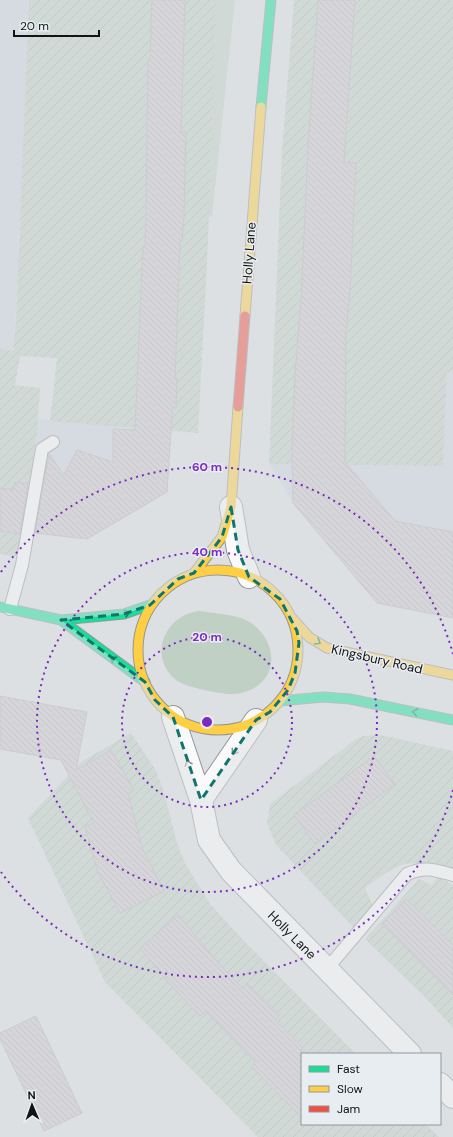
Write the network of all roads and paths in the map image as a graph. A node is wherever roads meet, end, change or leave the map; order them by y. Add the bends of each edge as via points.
1 (271, 0) edge
2 (53, 442) dead end
3 (231, 507) junction
4 (194, 573) junction
5 (249, 577) junction
6 (150, 605) junction
7 (5, 608) edge
8 (289, 616) junction
9 (61, 620) junction
10 (453, 675) edge
11 (145, 682) junction
12 (280, 702) junction
13 (173, 717) junction
14 (256, 720) junction
15 (453, 720) edge
16 (201, 800) junction
17 (453, 875) edge
18 (326, 970) junction
19 (409, 1053) edge
20 (441, 1085) edge
21 (453, 1097) edge

1 - 3 street, Holly Lane via 254,184
2 - 7 lane via 42,448 22,565
3 - 4 street, Holly Lane via 222,537
3 - 5 street, Holly Lane via 238,550
4 - 5 street via 227,569
4 - 6 street via 178,579 163,590
5 - 8 street via 280,599
9 -> 6 street via 124,614
6 - 11 street via 139,632 137,649 138,662
7 - 9 street
8 -> 10 street, Kingsbury Road via 309,637 327,648
8 - 12 street via 297,631 299,656 292,683
11 -> 9 street
11 - 13 street via 155,700
12 - 14 street
15 -> 12 street via 323,697
13 - 14 street via 202,728 218,730
16 -> 13 street, Holly Lane
14 -> 16 street
16 - 18 street, Holly Lane via 210,840 231,871
17 - 18 lane via 427,869 407,874
18 - 19 street, Holly Lane
20 - 21 street

